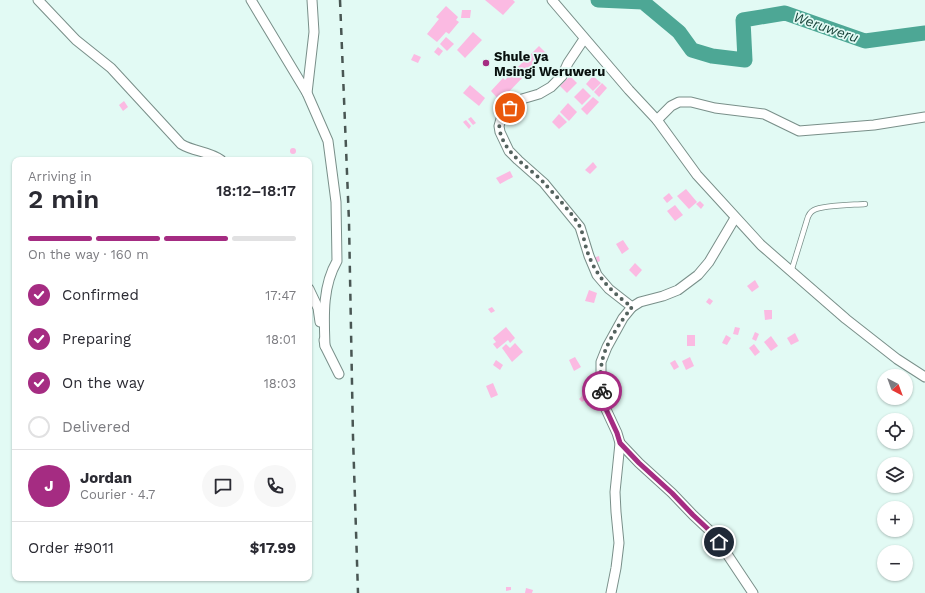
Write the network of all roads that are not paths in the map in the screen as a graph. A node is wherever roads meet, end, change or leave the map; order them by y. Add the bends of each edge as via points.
1 (38, 0) edge
2 (251, 0) edge
3 (312, 0) edge
4 (552, 0) edge
5 (584, 39) junction
6 (307, 93) junction
7 (925, 118) edge
8 (658, 120) junction
9 (216, 157) edge
10 (865, 204) dead end
11 (735, 218) junction
12 (791, 272) junction
13 (312, 295) edge
14 (632, 307) junction
15 (325, 346) junction
16 (340, 374) dead end
17 (925, 378) edge
18 (620, 443) junction
19 (611, 593) edge
20 (753, 593) edge

1 - 9 street via 76,40 111,68 181,144 188,149
2 - 6 street
3 - 6 street via 314,32
4 - 5 street
5 - 8 street
5 - 14 street via 562,76 551,88 522,99 510,108 501,119 500,132 509,151 544,182 580,227 597,274 609,289
6 - 15 street via 328,141 336,202 337,261 328,284 325,304
7 - 8 street via 799,131 764,114 679,102 671,106
8 - 11 street via 697,175
10 - 12 lane via 813,210 809,214
11 - 12 street via 760,245
11 - 14 street via 709,262 698,274 678,290
12 - 17 street via 846,319
13 - 15 street via 318,308
14 - 18 street via 607,347 602,362 601,385 604,405
15 - 16 street
18 - 19 street via 615,492 619,543
18 - 20 street via 709,530

